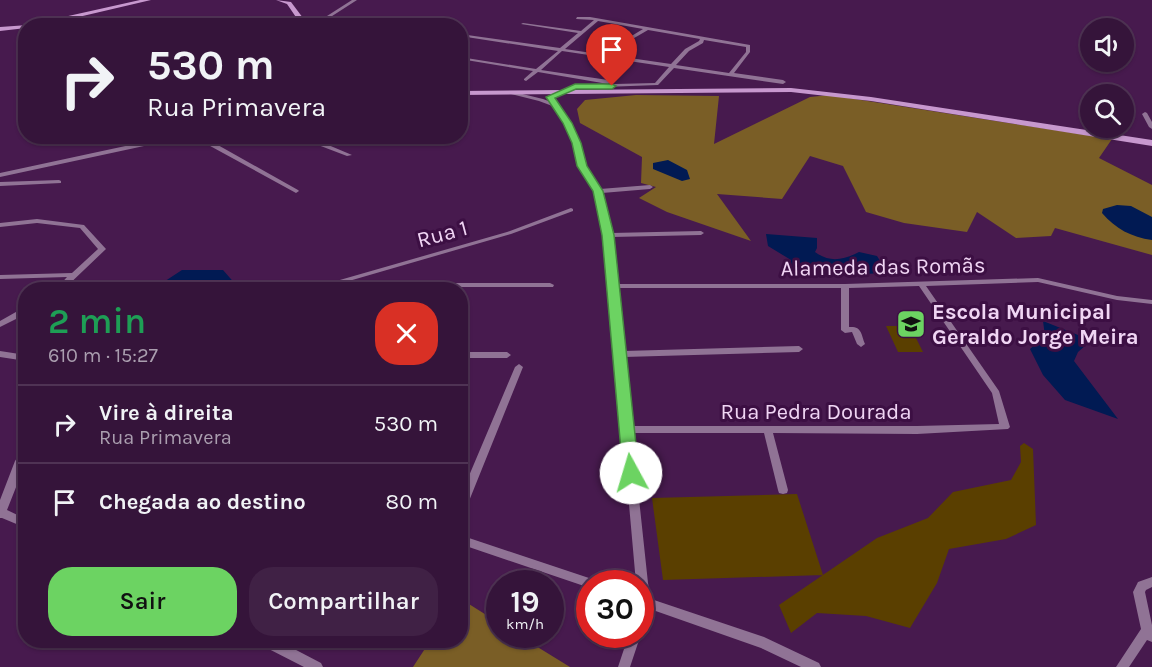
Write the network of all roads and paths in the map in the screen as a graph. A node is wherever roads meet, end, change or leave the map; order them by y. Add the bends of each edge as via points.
1 (148, 0) edge
2 (279, 0) edge
3 (355, 0) edge
4 (64, 18) edge
5 (301, 18) edge
6 (325, 18) edge
7 (577, 18) dead end
8 (596, 20) junction
9 (523, 24) dead end
10 (18, 27) edge
11 (0, 29) edge
12 (646, 29) junction
13 (580, 32) junction
14 (468, 36) edge
15 (702, 38) junction
16 (562, 49) junction
17 (612, 58) junction
18 (468, 59) edge
19 (672, 67) junction
20 (536, 71) junction
21 (730, 75) junction
22 (526, 80) dead end
23 (783, 82) dead end
24 (630, 86) junction
25 (561, 92) junction
26 (468, 93) edge
27 (508, 93) junction
28 (555, 106) junction
29 (1145, 114) dead end
30 (1152, 127) edge
31 (1152, 142) edge
32 (145, 144) edge
33 (211, 144) edge
34 (321, 144) edge
35 (349, 155) dead end
36 (0, 175) edge
37 (59, 182) dead end
38 (0, 184) edge
39 (650, 188) dead end
40 (297, 191) dead end
41 (598, 191) junction
42 (571, 210) dead end
43 (0, 225) edge
44 (701, 233) dead end
45 (608, 235) junction
46 (74, 275) junction
47 (0, 277) edge
48 (67, 282) edge
49 (332, 282) edge
50 (468, 285) edge
51 (550, 285) dead end
52 (922, 285) junction
53 (612, 286) junction
54 (844, 286) junction
55 (1152, 302) edge
56 (18, 314) edge
57 (0, 324) edge
58 (861, 344) dead end
59 (799, 349) dead end
60 (0, 354) edge
61 (620, 354) junction
62 (468, 355) edge
63 (507, 355) dead end
64 (18, 357) edge
65 (519, 367) dead end
66 (627, 429) junction
67 (768, 430) junction
68 (18, 466) edge
69 (783, 490) dead end
70 (468, 491) edge
71 (0, 513) edge
72 (18, 521) edge
73 (468, 542) edge
74 (641, 570) edge
75 (576, 579) edge
76 (1152, 582) edge
77 (654, 605) edge
78 (1150, 633) edge
79 (279, 648) edge
80 (630, 648) edge
81 (317, 667) edge
82 (624, 667) edge
83 (814, 667) edge
84 (1122, 667) edge

1 - 4 main road
2 - 5 main road via 289,3
3 - 6 street
7 - 8 street
8 - 12 street
8 - 13 street
9 - 13 street
10 - 11 main road
12 - 15 street
12 - 17 street via 627,41 628,46
13 - 16 street
14 - 16 street
15 - 19 street
15 - 21 street via 748,46 748,52
16 - 17 street
16 - 20 street
17 - 19 street
18 - 20 street
19 - 21 street
19 - 24 street via 653,85
20 - 22 street
20 - 24 street
21 - 23 street
24 - 25 street via 575,87
25 - 27 main road
25 - 28 street via 550,97
25 - 31 main road via 791,90
26 - 27 main road
27 - 28 street
28 - 41 street via 568,123 582,166
29 - 30 street
32 - 36 street
33 - 40 street
34 - 35 street
37 - 38 street
39 - 41 street
41 - 45 street
42 - 49 street, Rua 1 via 509,233
43 - 46 street via 37,221 82,226 102,249
44 - 45 street
45 - 53 street
46 - 47 street
46 - 48 street
50 - 51 street, Rua 1
52 - 54 street, Alameda das Romãs
52 - 55 street, Alameda das Romãs via 1038,280
52 - 67 street, Rua Pedra Dourada via 996,393 1005,427
53 - 54 street, Alameda das Romãs
53 - 61 street
54 - 58 street via 845,330 855,329
56 - 57 street
59 - 61 street
60 - 64 street
61 - 66 street
62 - 63 street
65 - 70 street
66 - 67 street, Rua Pedra Dourada
66 - 74 street
67 - 69 street
68 - 71 street
71 - 72 street
73 - 75 street
76 - 78 street via 1138,592
77 - 83 street via 764,643
78 - 84 street
79 - 81 street
80 - 82 street

